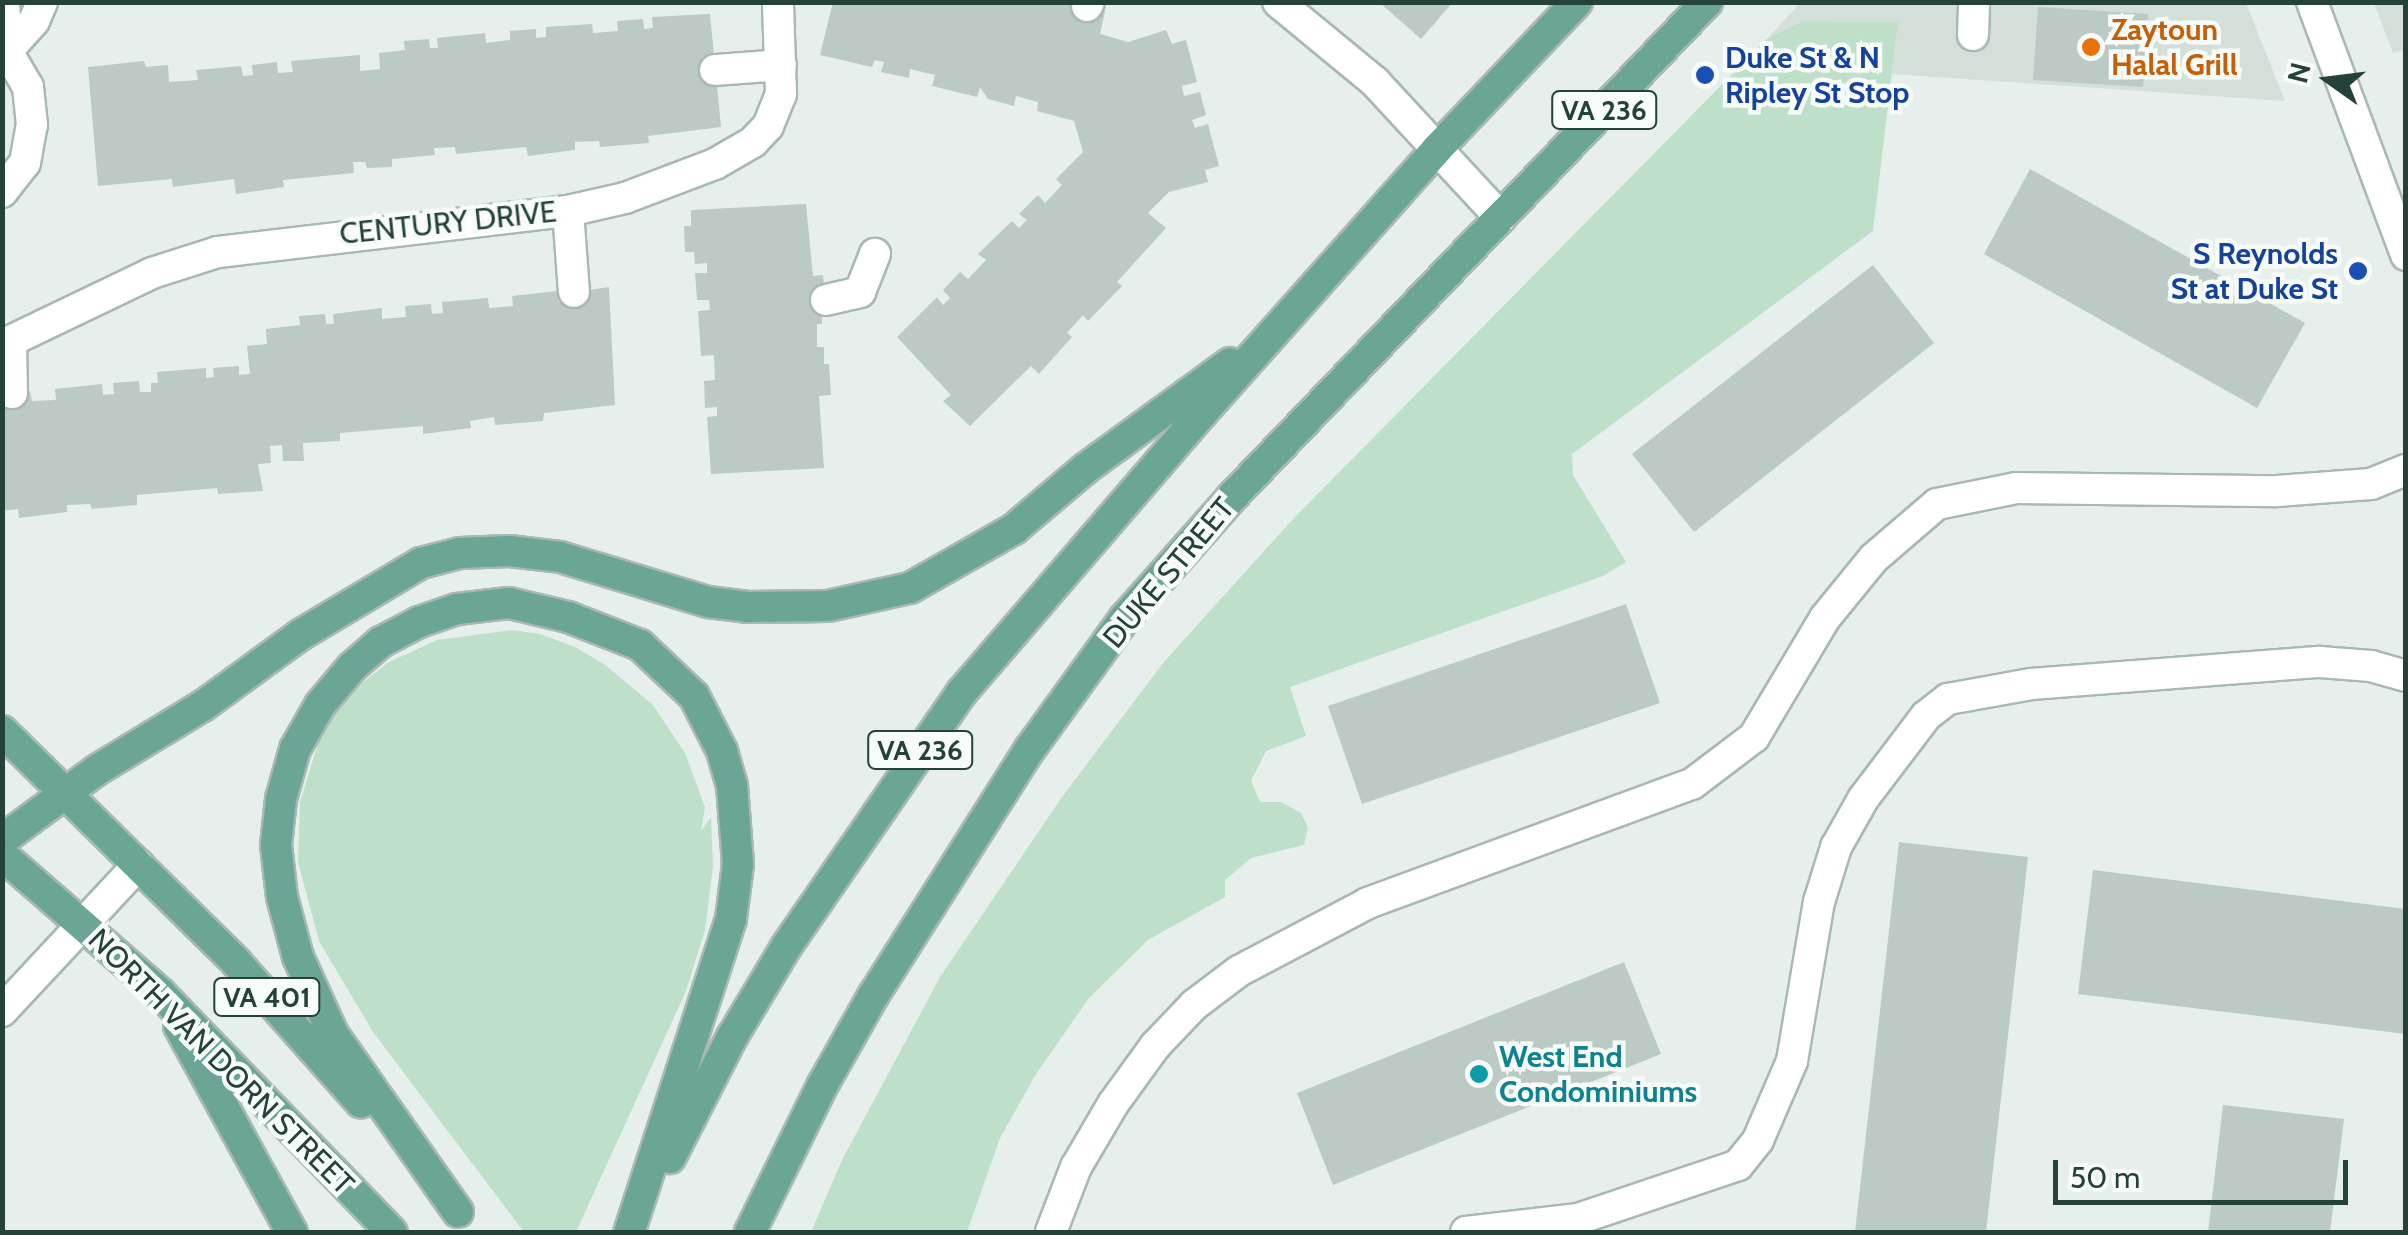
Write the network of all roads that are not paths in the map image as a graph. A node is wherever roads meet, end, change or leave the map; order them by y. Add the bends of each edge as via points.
1 (4, 2) edge
2 (42, 2) edge
3 (778, 2) edge
4 (1278, 2) edge
5 (1577, 2) edge
6 (1707, 2) edge
7 (1974, 2) edge
8 (2312, 2) edge
9 (1973, 35) dead end
10 (5, 51) edge
11 (781, 65) junction
12 (716, 70) dead end
13 (1438, 149) junction
14 (2, 192) edge
15 (568, 210) junction
16 (1501, 218) junction
17 (875, 254) dead end
18 (2406, 255) edge
19 (574, 292) dead end
20 (826, 300) dead end
21 (1285, 322) junction
22 (6, 343) edge
23 (12, 393) dead end
24 (2406, 470) edge
25 (2406, 676) edge
26 (2, 731) edge
27 (66, 792) junction
28 (2, 840) edge
29 (2, 855) edge
30 (138, 864) junction
31 (82, 924) junction
32 (160, 993) junction
33 (2, 1011) edge
34 (467, 1222) edge
35 (292, 1232) edge
36 (392, 1232) edge
37 (631, 1232) edge
38 (750, 1232) edge
39 (1050, 1232) edge
40 (1466, 1232) edge

1 - 10 street
2 - 10 street via 34,21
3 - 11 street, CENTURY DRIVE
4 - 13 street via 1375,82
5 - 13 main road, VA 236
6 - 16 main road, DUKE STREET / VA 236
7 - 9 street
8 - 18 street
10 - 14 street via 28,87 32,126 24,163
11 - 12 street
11 - 15 street, CENTURY DRIVE via 781,94 753,142 683,178
13 - 16 street
13 - 21 main road, VA 236
15 - 19 street
15 - 22 street, CENTURY DRIVE via 218,252 152,273
16 - 38 main road, DUKE STREET / VA 236 via 1234,496 1114,633 1030,749 873,996
17 - 20 street via 860,292
21 - 27 main road via 1014,528 910,588 828,606 746,606 708,602 560,557 460,552 422,563 348,605
21 - 37 main road, VA 236 via 962,692 777,962
22 - 23 street
24 - 39 street via 2371,484 2277,491 2016,488 1937,504 1874,558 1824,618 1754,737 1692,784 1368,903 1239,971 1194,1005 1113,1104 1076,1167
25 - 40 street via 2320,662 2030,684 1948,699 1926,716 1863,799 1836,847 1792,1061 1758,1140 1738,1165 1578,1219
26 - 27 main road, VA 401
27 - 28 main road
27 - 30 main road, VA 401
29 - 31 main road, NORTH VAN DORN STREET / VA 401
30 - 31 street
30 - 34 main road, VA 401 via 236,962
31 - 32 main road, NORTH VAN DORN STREET / VA 401
31 - 33 street
32 - 35 main road
32 - 36 main road, NORTH VAN DORN STREET / VA 401
34 - 37 main road via 333,1034 298,957 276,844 295,749 352,667 419,622 456,609 509,603 568,616 640,645 694,696 732,785 738,864 731,919

